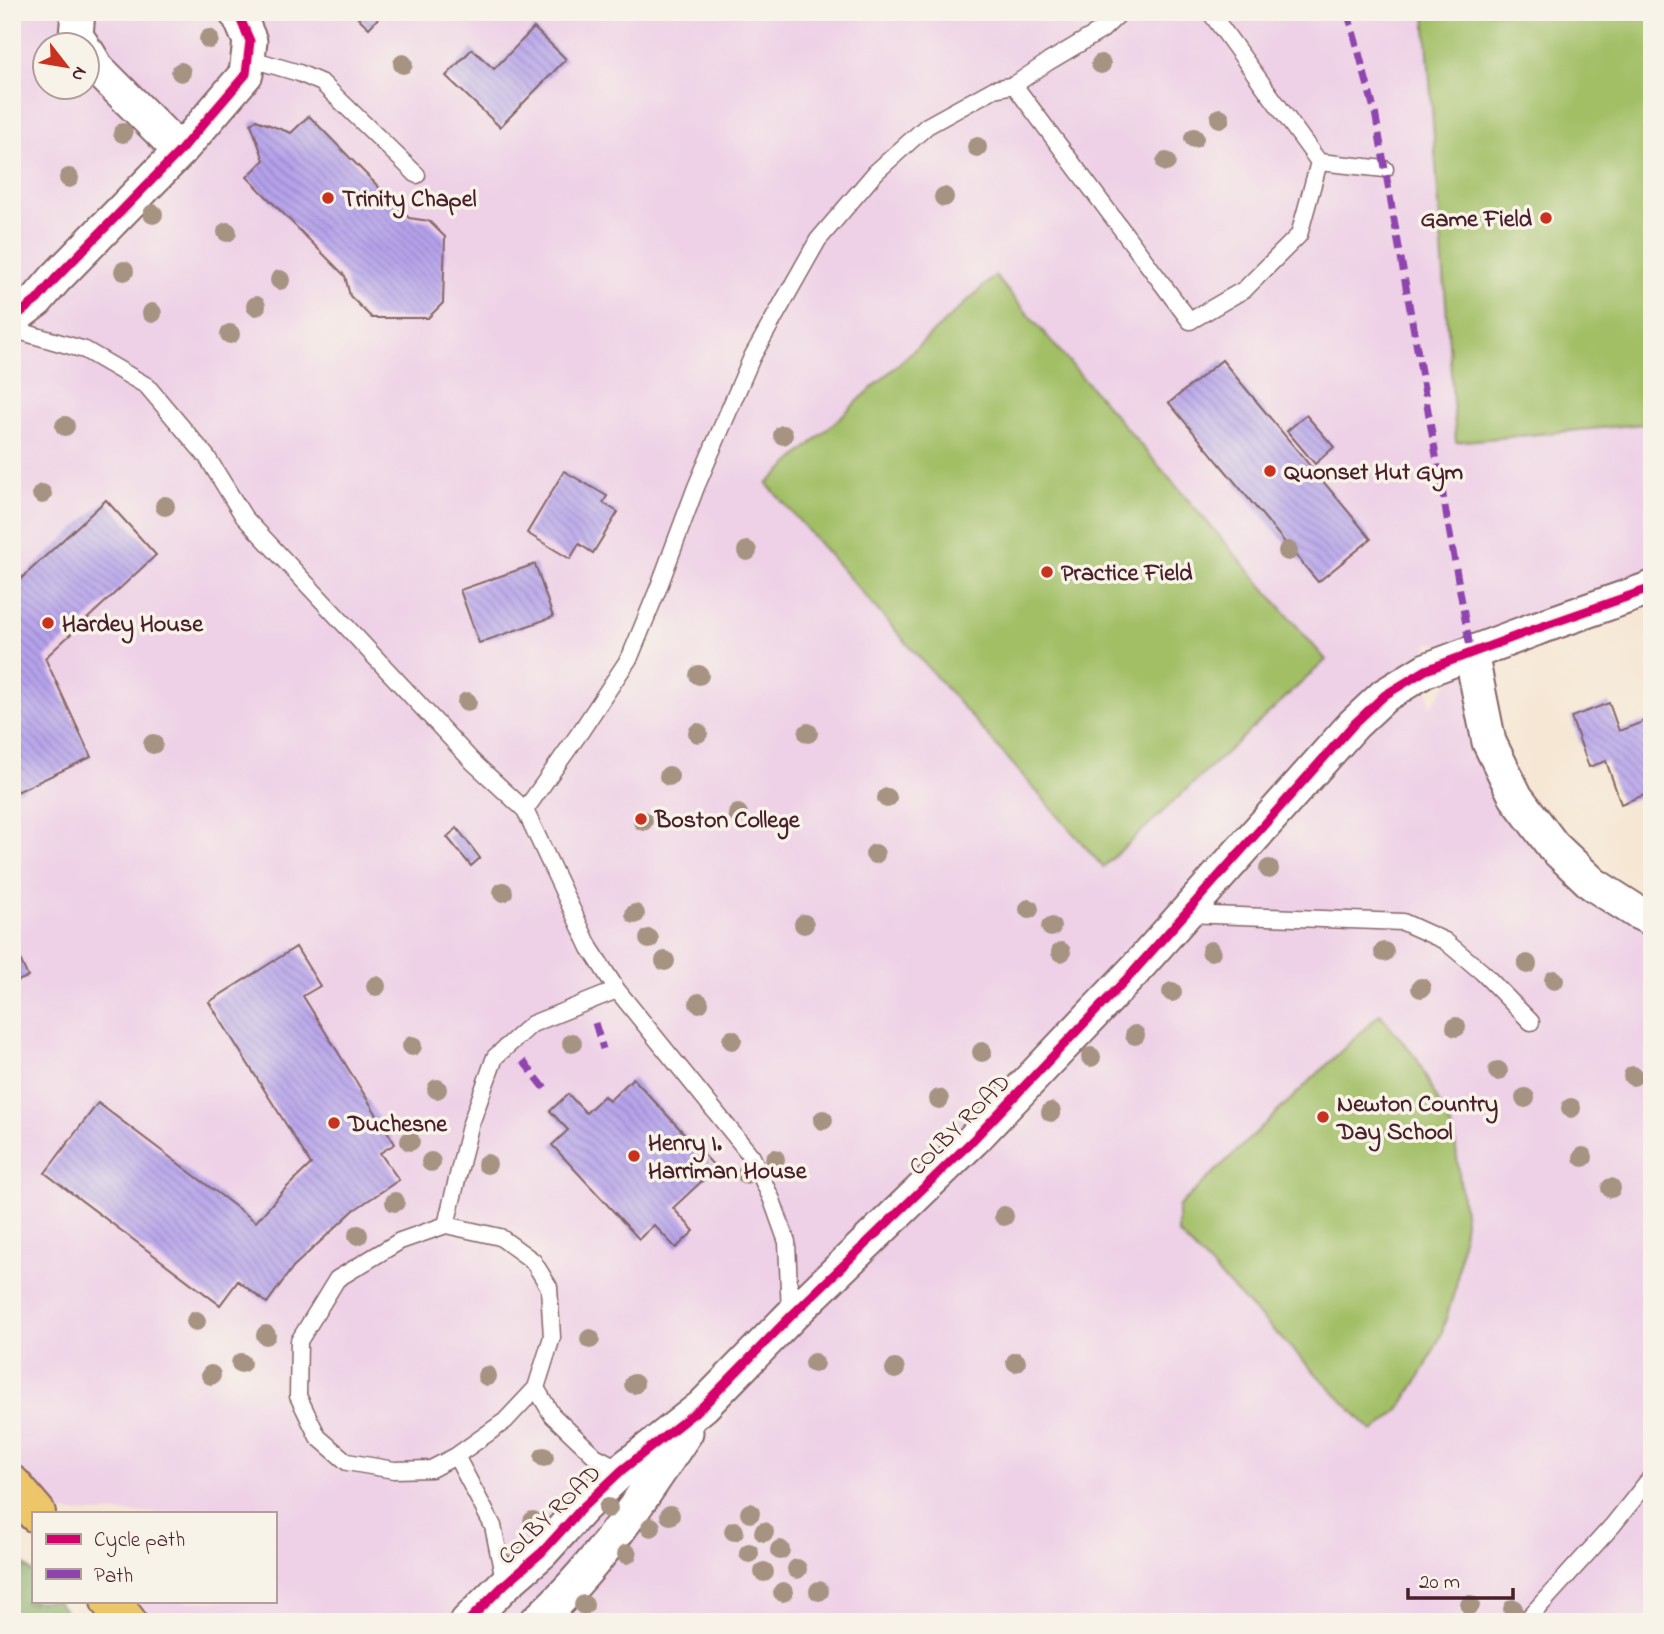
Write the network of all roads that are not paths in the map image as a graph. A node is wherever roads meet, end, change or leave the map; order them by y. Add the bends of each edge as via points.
1 (78, 12) edge
2 (235, 12) edge
3 (1121, 12) edge
4 (1210, 12) edge
5 (76, 32) edge
6 (248, 58) junction
7 (102, 73) edge
8 (1014, 85) junction
9 (180, 150) junction
10 (1319, 162) junction
11 (1385, 169) dead end
12 (417, 175) dead end
13 (12, 318) edge
14 (12, 329) edge
15 (1652, 588) edge
16 (1471, 653) junction
17 (525, 810) junction
18 (1184, 914) junction
19 (1652, 919) edge
20 (617, 990) junction
21 (1531, 1022) dead end
22 (446, 1225) junction
23 (791, 1316) junction
24 (536, 1388) junction
25 (703, 1406) junction
26 (456, 1456) junction
27 (622, 1470) junction
28 (1652, 1476) edge
29 (12, 1485) edge
30 (35, 1512) edge
31 (505, 1584) junction
32 (111, 1602) edge
33 (127, 1622) edge
34 (467, 1622) edge
35 (536, 1622) edge
36 (1525, 1622) edge

1 - 5 street
2 - 6 street via 250,41
3 - 8 lane via 1102,30
4 - 10 lane
6 - 9 street via 246,74
6 - 12 lane via 322,83
7 - 9 street
8 - 10 lane via 1190,321 1245,289 1299,234
8 - 17 lane via 994,89 927,127 876,172 818,240 752,356 630,657
9 - 13 street via 37,300
10 - 11 lane
14 - 17 lane via 85,350 146,386 207,457 244,517 473,762
15 - 16 street, COLBY ROAD
16 - 18 street, COLBY ROAD via 1426,670 1385,695
16 - 19 street via 1489,742 1516,797 1553,846 1593,884
17 - 20 lane via 590,948
18 - 21 lane via 1404,922 1445,941
18 - 23 street, COLBY ROAD via 973,1140
20 - 22 lane via 532,1024 495,1057 470,1126
20 - 23 lane via 752,1157 787,1242
22 - 24 lane via 499,1237 533,1261 550,1287 552,1337
22 - 26 lane via 400,1241 337,1279 299,1341 298,1396 318,1437 347,1462 394,1470 431,1469
23 - 25 street, COLBY ROAD
24 - 26 lane via 505,1421
24 - 27 lane via 552,1415 595,1456
25 - 27 street, COLBY ROAD
25 - 35 street, COLBY ROAD via 592,1565
26 - 31 lane via 493,1526
27 - 31 street, COLBY ROAD
28 - 36 lane
29 - 30 main road
31 - 34 street, COLBY ROAD
32 - 33 main road

